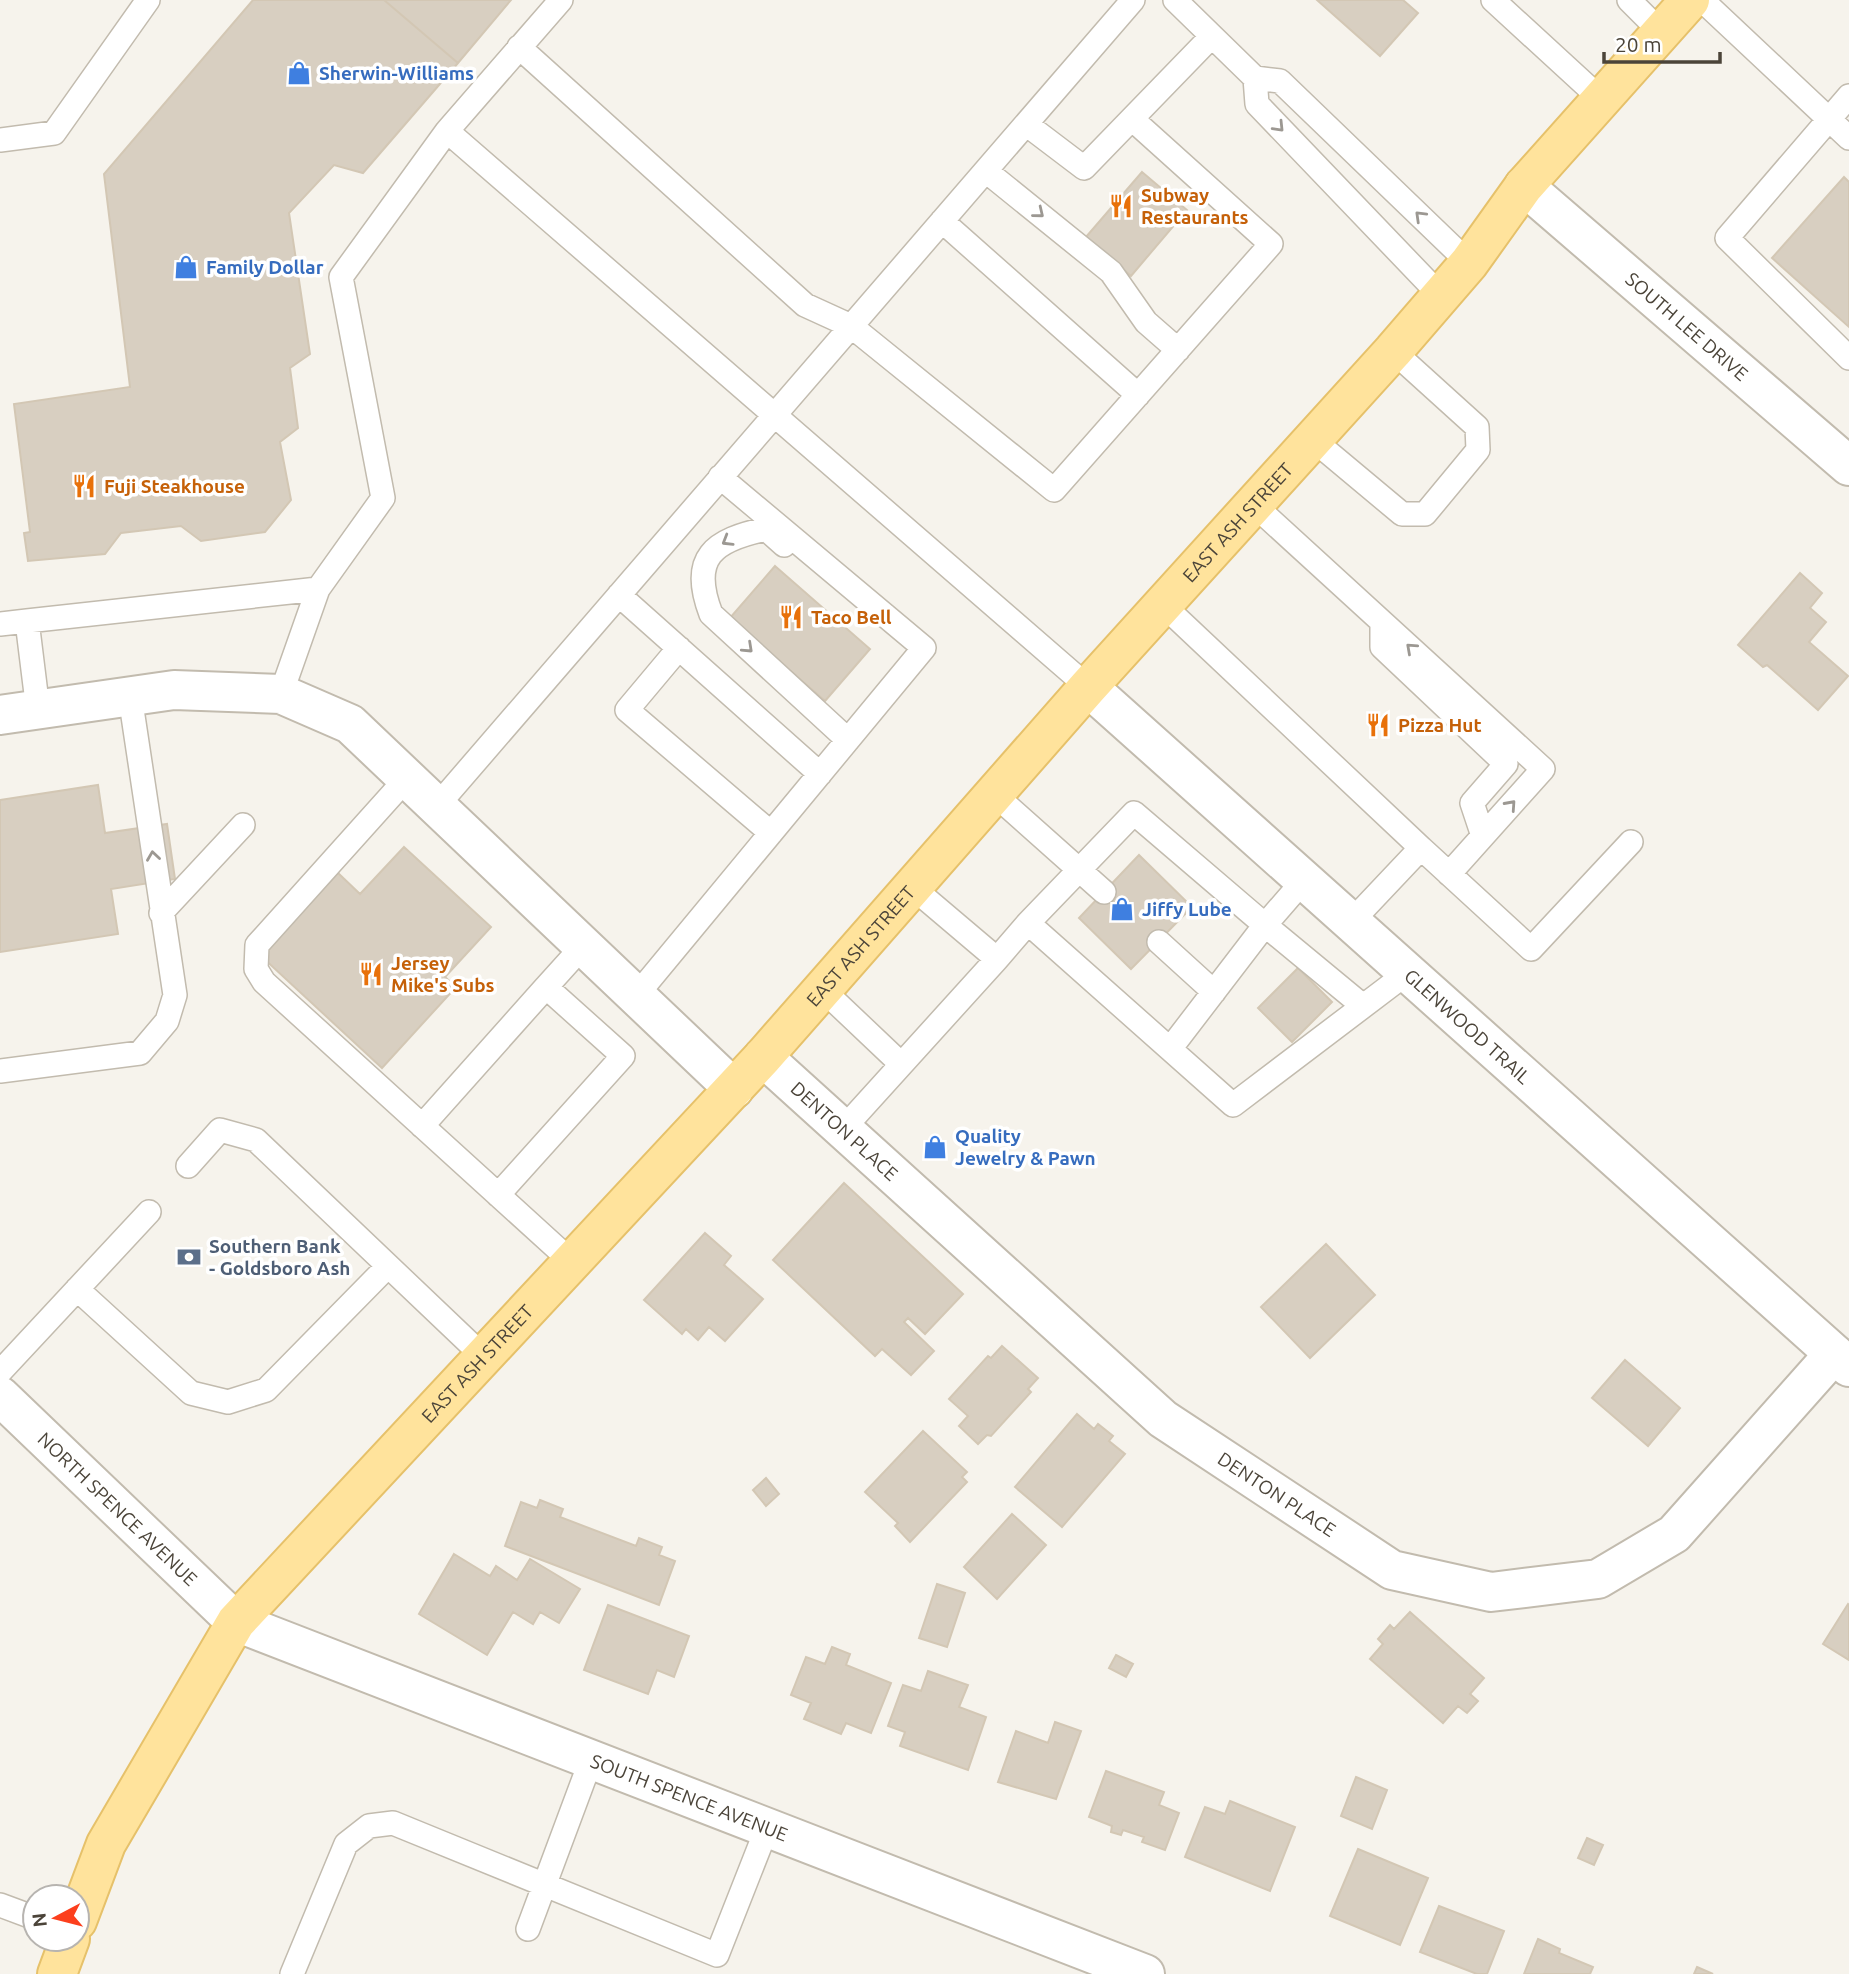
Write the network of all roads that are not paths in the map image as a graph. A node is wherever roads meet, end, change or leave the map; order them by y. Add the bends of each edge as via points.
1 (148, 0) edge
2 (561, 0) edge
3 (1133, 0) edge
4 (1175, 0) edge
5 (1493, 0) edge
6 (1629, 0) edge
7 (1690, 0) edge
8 (1702, 0) edge
9 (1661, 32) junction
10 (1212, 36) junction
11 (519, 47) junction
12 (1255, 78) junction
13 (1849, 96) edge
14 (1602, 100) junction
15 (1132, 119) junction
16 (1828, 120) junction
17 (1026, 124) junction
18 (447, 131) junction
19 (1849, 138) edge
20 (0, 139) edge
21 (986, 171) junction
22 (1524, 186) junction
23 (942, 221) junction
24 (1469, 263) junction
25 (1440, 295) junction
26 (851, 326) junction
27 (1178, 350) junction
28 (1393, 351) junction
29 (1849, 358) edge
30 (1138, 395) junction
31 (774, 415) junction
32 (1311, 438) junction
33 (1847, 460) edge
34 (720, 477) junction
35 (1253, 503) junction
36 (842, 579) junction
37 (318, 589) junction
38 (619, 595) junction
39 (1162, 604) junction
40 (27, 621) junction
41 (1382, 622) junction
42 (0, 624) edge
43 (679, 649) junction
44 (1088, 687) junction
45 (281, 694) junction
46 (130, 696) junction
47 (38, 710) junction
48 (0, 715) edge
49 (848, 740) junction
50 (820, 774) junction
51 (407, 778) junction
52 (993, 794) junction
53 (437, 806) junction
54 (243, 825) dead end
55 (771, 833) junction
56 (1483, 836) junction
57 (1631, 842) dead end
58 (1421, 848) junction
59 (1077, 868) junction
60 (1449, 874) junction
61 (1304, 880) junction
62 (912, 887) junction
63 (1104, 892) dead end
64 (161, 913) junction
65 (1352, 921) junction
66 (1028, 923) junction
67 (1265, 925) junction
68 (1158, 942) dead end
69 (583, 946) junction
70 (997, 959) junction
71 (1407, 973) junction
72 (546, 987) junction
73 (823, 990) junction
74 (1214, 992) junction
75 (636, 996) junction
76 (1363, 1006) junction
77 (1170, 1049) junction
78 (763, 1057) junction
79 (900, 1063) junction
80 (0, 1072) edge
81 (734, 1089) junction
82 (422, 1126) junction
83 (843, 1129) junction
84 (188, 1166) dead end
85 (498, 1195) junction
86 (149, 1212) dead end
87 (572, 1262) junction
88 (388, 1266) junction
89 (77, 1289) junction
90 (484, 1357) junction
91 (1842, 1361) edge
92 (0, 1372) edge
93 (0, 1396) edge
94 (236, 1622) junction
95 (591, 1760) junction
96 (767, 1828) junction
97 (91, 1884) edge
98 (546, 1885) junction
99 (0, 1905) edge
100 (21, 1913) edge
101 (528, 1929) dead end
102 (65, 1953) edge
103 (1086, 1964) edge
104 (713, 1965) edge
105 (57, 1974) edge
106 (292, 1974) edge
107 (1145, 1974) edge

1 - 20 lane via 54,133
2 - 11 lane
3 - 17 lane
4 - 10 lane
5 - 14 lane
6 - 9 lane
7 - 9 main road, EAST ASH STREET
8 - 16 lane
9 - 14 main road, EAST ASH STREET
10 - 12 lane
10 - 15 lane
11 - 18 lane
11 - 26 lane via 805,305
24 -> 12 lane via 1280,81
12 -> 25 lane via 1257,104
13 - 16 lane
14 - 22 main road, EAST ASH STREET
15 - 17 lane via 1084,168
15 - 27 lane via 1271,244
16 - 19 lane
16 - 29 lane via 1727,238
17 - 21 lane
18 - 31 lane
18 - 37 lane via 341,277 383,498
21 - 23 lane
21 -> 27 lane via 1111,272 1146,322
22 - 24 main road, EAST ASH STREET
22 - 33 street, SOUTH LEE DRIVE
23 - 26 lane
23 - 30 lane
24 - 25 main road, EAST ASH STREET
25 - 28 main road, EAST ASH STREET
26 - 30 lane via 1054,490
26 - 31 lane
27 - 30 lane
28 - 32 main road, EAST ASH STREET
28 - 32 lane via 1477,427 1478,450 1425,514 1402,514
31 - 34 lane
31 - 44 lane
32 - 35 main road, EAST ASH STREET
34 - 36 lane
34 - 38 lane
35 - 39 main road, EAST ASH STREET
35 - 41 lane
36 - 49 lane via 924,648
36 -> 49 lane via 823,578 766,529 720,543 706,559 705,597 711,614
37 - 40 lane
37 - 45 lane
38 - 43 lane
38 - 53 lane
39 - 44 main road, EAST ASH STREET
39 - 58 lane
40 - 42 lane
40 - 47 lane
41 - 56 lane via 1382,647 1506,764 1472,803
56 -> 41 lane via 1544,769
43 - 50 lane
43 - 55 lane via 627,710
44 - 52 main road, EAST ASH STREET
44 - 61 street, GLENWOOD TRAIL
45 - 46 street via 174,690
45 - 51 street via 350,723
46 - 47 street
64 -> 46 lane
47 - 48 street
49 - 50 lane
50 - 55 lane
51 - 53 street
51 - 82 lane via 257,945 256,969 264,982
52 - 59 lane
52 - 62 main road, EAST ASH STREET
53 - 69 street
54 - 64 lane
55 - 75 lane
56 - 60 lane
57 - 60 lane via 1531,949
58 - 60 lane
58 - 65 lane
59 - 63 lane
59 - 66 lane
59 - 67 lane via 1134,813
61 - 65 street, GLENWOOD TRAIL
61 - 67 lane
62 - 70 lane
62 - 73 main road, EAST ASH STREET
64 - 80 lane via 175,995 167,1021 140,1053
65 - 71 street, GLENWOOD TRAIL
66 - 70 lane
66 - 77 lane
67 - 74 lane
67 - 76 lane
68 - 74 lane
69 - 72 lane
69 - 75 street
70 - 79 lane
71 - 76 lane
71 - 91 street, GLENWOOD TRAIL
72 - 82 lane
72 - 85 lane via 623,1056
73 - 78 main road, EAST ASH STREET
73 - 79 lane
74 - 77 lane
75 - 81 street
76 - 77 lane via 1233,1105
78 - 81 main road, EAST ASH STREET
78 - 83 street, DENTON PLACE
79 - 83 lane
81 - 87 main road, EAST ASH STREET
82 - 85 lane
83 - 91 street, DENTON PLACE via 1163,1419 1392,1570 1491,1592 1598,1579 1674,1534
84 - 88 lane via 220,1130 256,1140
85 - 87 lane
86 - 89 lane
87 - 90 main road, EAST ASH STREET
88 - 89 lane via 266,1390 228,1402 191,1393
88 - 90 lane
89 - 92 lane
90 - 94 main road, EAST ASH STREET
93 - 94 street, NORTH SPENCE AVENUE
94 - 95 street, SOUTH SPENCE AVENUE
94 - 97 main road, EAST ASH STREET via 106,1844
95 - 96 street, SOUTH SPENCE AVENUE
95 - 98 lane
96 - 103 street, SOUTH SPENCE AVENUE
96 - 104 lane
98 - 101 lane
98 - 104 lane
98 - 106 lane via 393,1823 369,1826 346,1844
99 - 100 lane
102 - 105 main road
103 - 107 street, SOUTH SPENCE AVENUE

